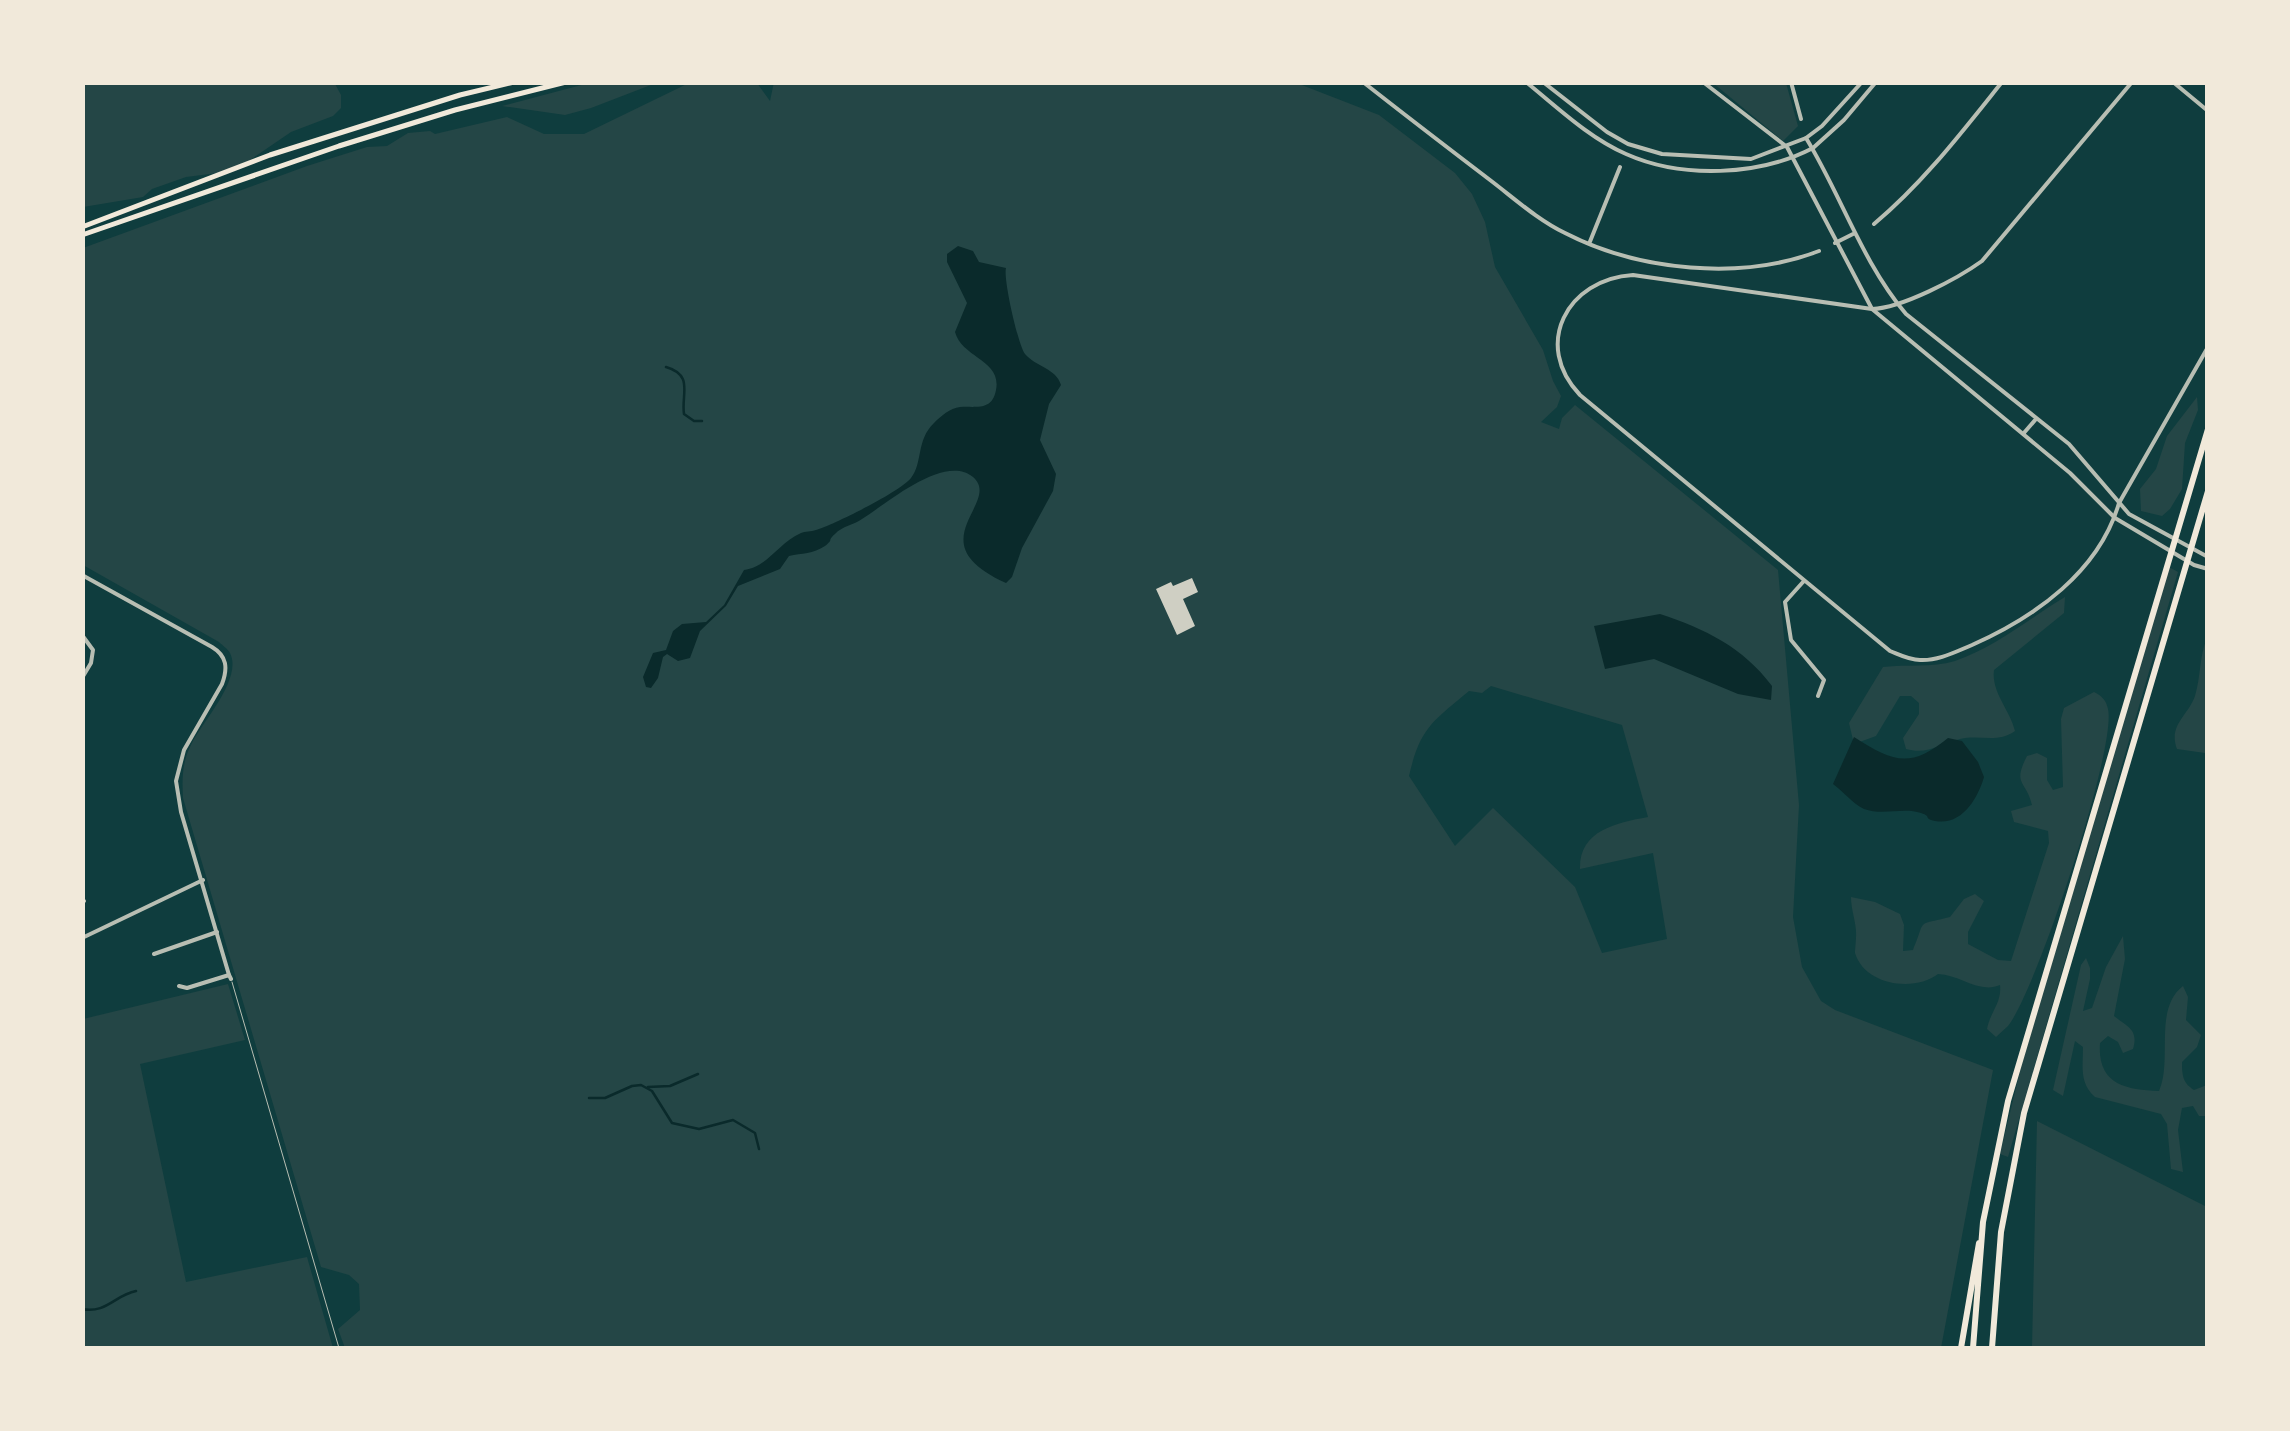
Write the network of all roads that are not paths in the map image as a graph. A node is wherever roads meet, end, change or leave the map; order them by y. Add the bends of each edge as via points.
1 (514, 82) edge
2 (566, 82) edge
3 (1362, 82) edge
4 (1526, 82) edge
5 (1544, 82) edge
6 (1703, 82) edge
7 (1791, 82) edge
8 (1862, 82) edge
9 (1876, 82) edge
10 (2002, 82) edge
11 (2132, 82) edge
12 (2173, 82) edge
13 (2208, 111) edge
14 (1801, 120) dead end
15 (1806, 138) junction
16 (1787, 147) junction
17 (1813, 148) junction
18 (1794, 158) junction
19 (1620, 167) dead end
20 (1874, 224) dead end
21 (82, 227) edge
22 (1855, 233) junction
23 (82, 235) edge
24 (1835, 243) junction
25 (1589, 244) junction
26 (1819, 251) dead end
27 (1897, 303) junction
28 (1872, 309) junction
29 (2208, 347) edge
30 (2037, 418) junction
31 (2208, 429) edge
32 (2023, 434) junction
33 (2208, 491) edge
34 (2119, 503) junction
35 (2115, 518) junction
36 (2208, 556) edge
37 (2208, 568) edge
38 (82, 576) edge
39 (1804, 581) junction
40 (82, 635) edge
41 (82, 678) edge
42 (1818, 696) dead end
43 (203, 880) junction
44 (217, 932) junction
45 (82, 938) edge
46 (154, 954) dead end
47 (230, 977) junction
48 (179, 986) dead end
49 (1983, 1222) junction
50 (340, 1348) edge
51 (1961, 1348) edge
52 (1973, 1348) edge
53 (1993, 1348) edge

1 - 21 main road via 270,155
2 - 23 main road via 339,146
3 - 25 street via 1542,220
4 - 18 street via 1596,137 1648,161 1753,169
5 - 16 street via 1607,132 1662,154 1750,158
6 - 16 street
7 - 14 street
8 - 15 street
9 - 17 street
10 - 20 street
11 - 27 street via 1982,261
12 - 13 street
15 - 16 street
15 - 17 street
16 - 18 street
17 - 18 street
17 - 22 street
18 - 24 street
19 - 25 street
22 - 24 street
22 - 27 street
24 - 28 street
25 - 26 street via 1653,261 1722,268 1770,265
27 - 28 street
27 - 30 street
28 - 32 street
28 - 39 street via 1611,277 1580,294 1559,334 1557,352 1580,395
29 - 34 street
30 - 32 street
30 - 34 street via 2070,444
31 - 49 highway via 2017,1068
32 - 35 street
33 - 53 highway via 2035,1072 2002,1232
34 - 35 street
34 - 36 street via 2143,524
35 - 37 street
35 - 39 street via 2056,596 2005,629 1924,660 1890,651
38 - 43 street via 212,646 225,660 222,684 200,718 176,781
39 - 42 street via 1785,602 1791,640 1824,680
40 - 41 street via 93,650
43 - 44 street
43 - 45 street
44 - 46 street
44 - 47 street
47 - 48 street
47 - 50 lane
49 - 51 highway
49 - 52 highway

